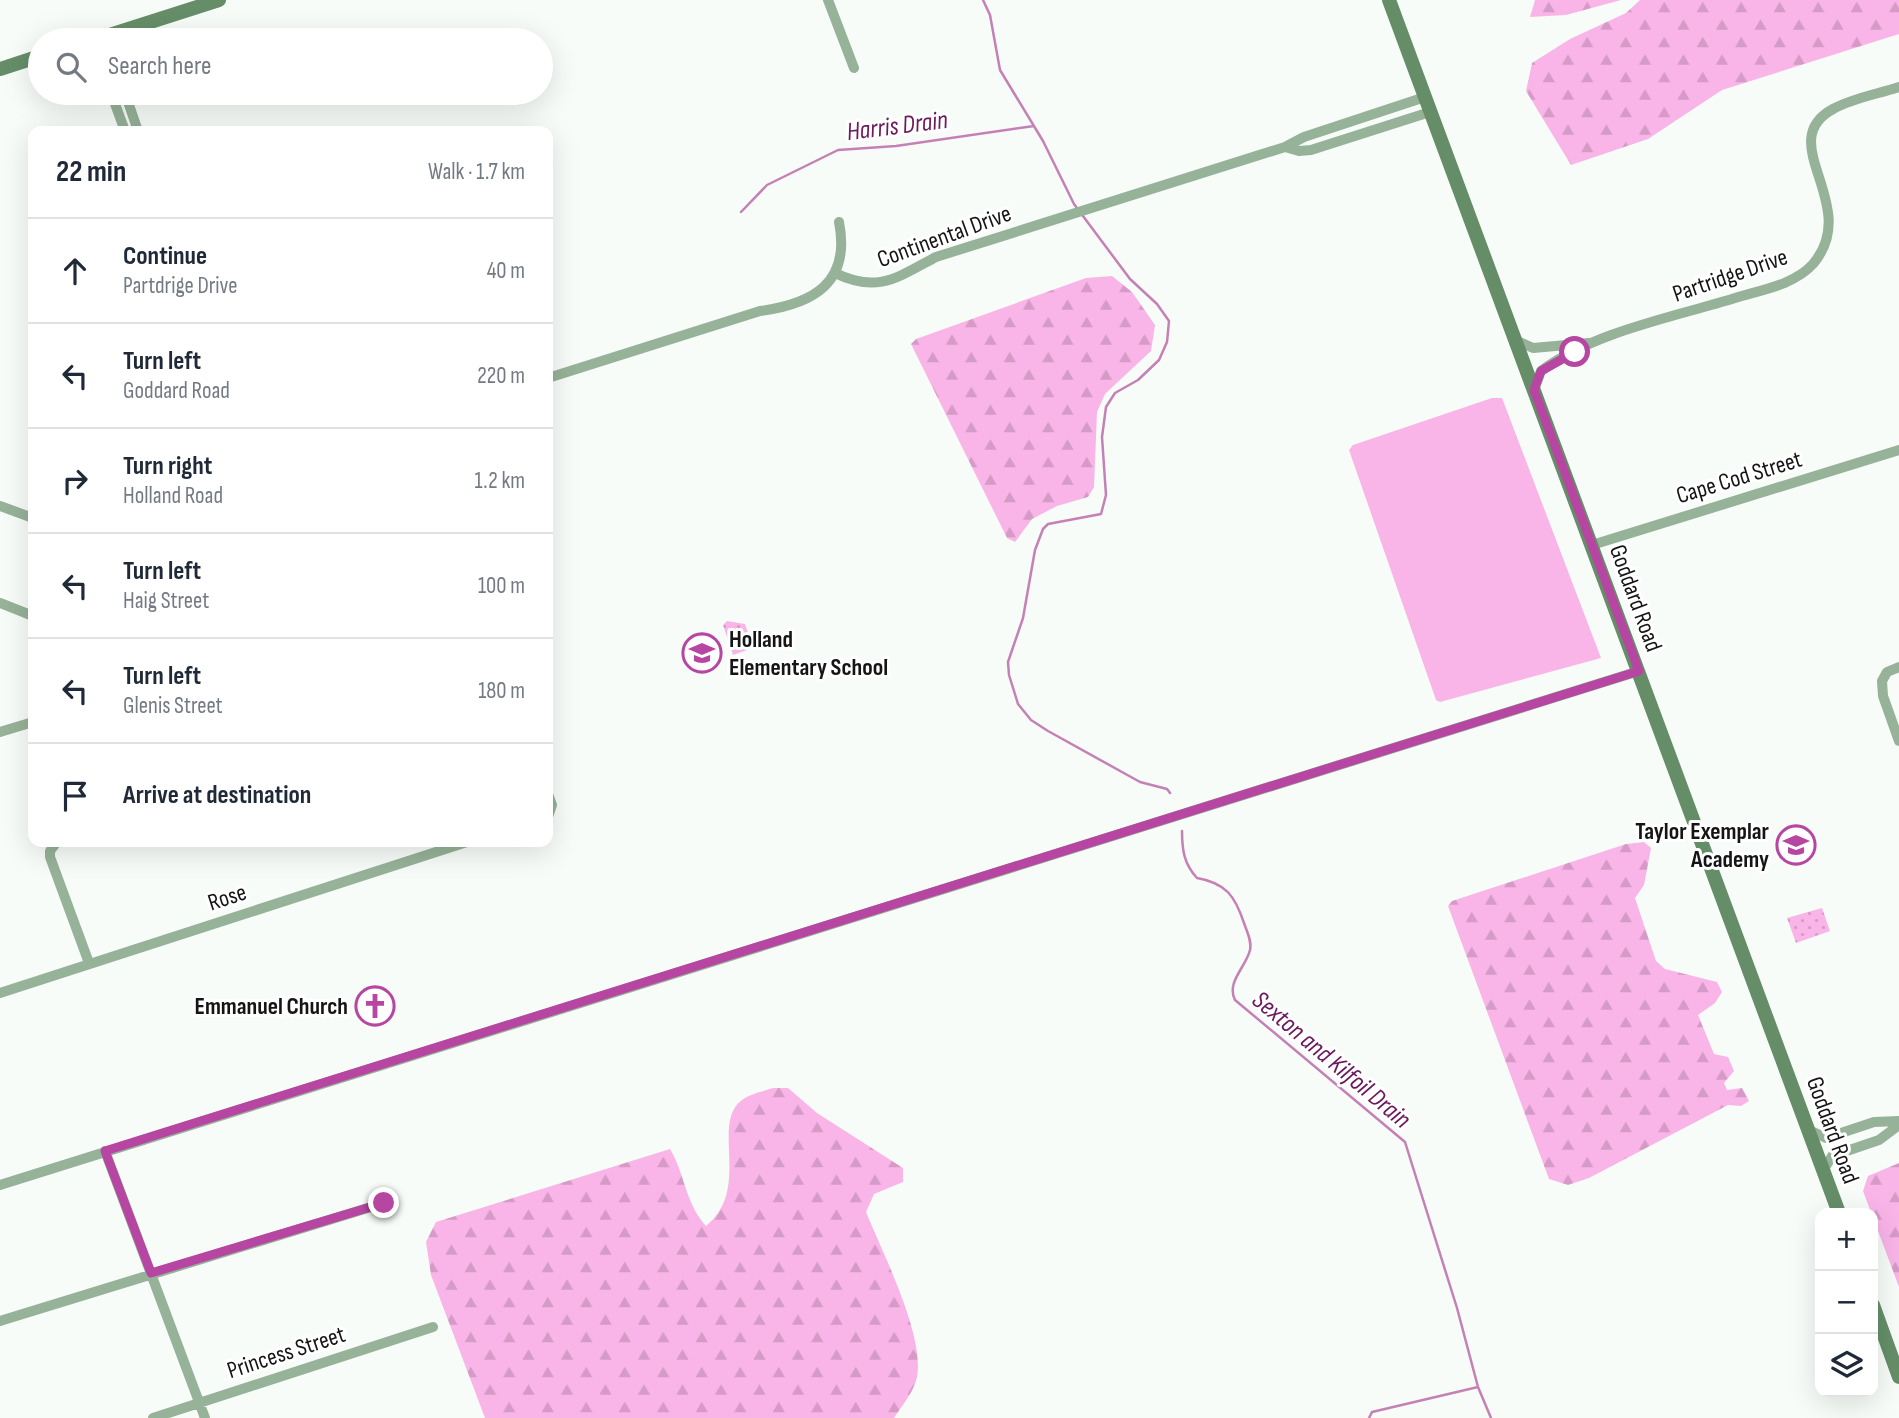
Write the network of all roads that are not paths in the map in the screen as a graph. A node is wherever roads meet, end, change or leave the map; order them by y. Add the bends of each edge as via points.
1 (219, 0) edge
2 (828, 0) edge
3 (1389, 0) edge
4 (140, 28) edge
5 (28, 61) edge
6 (854, 68) dead end
7 (0, 69) edge
8 (1899, 87) edge
9 (1425, 97) junction
10 (115, 105) edge
11 (129, 105) edge
12 (1430, 112) junction
13 (123, 126) edge
14 (136, 126) edge
15 (1285, 147) junction
16 (839, 222) dead end
17 (835, 273) junction
18 (1515, 340) junction
19 (1589, 343) junction
20 (553, 375) edge
21 (1534, 390) junction
22 (1899, 450) edge
23 (0, 506) edge
24 (28, 517) edge
25 (1592, 545) junction
26 (0, 603) edge
27 (28, 614) edge
28 (1899, 667) edge
29 (1639, 671) junction
30 (28, 724) edge
31 (0, 732) edge
32 (1899, 741) edge
33 (53, 847) edge
34 (451, 847) edge
35 (89, 963) junction
36 (0, 993) edge
37 (1899, 1123) edge
38 (1808, 1130) junction
39 (105, 1151) junction
40 (1824, 1171) junction
41 (0, 1185) edge
42 (384, 1203) dead end
43 (1837, 1208) edge
44 (151, 1273) junction
45 (1878, 1319) edge
46 (0, 1321) edge
47 (433, 1326) dead end
48 (1899, 1377) edge
49 (199, 1403) junction
50 (153, 1418) edge
51 (205, 1418) edge

1 - 4 main road
2 - 6 street
3 - 9 main road, Goddard Road
5 - 7 main road
8 - 19 street, Partridge Drive via 1843,104 1816,123 1810,150 1830,224 1819,254 1805,271 1775,286
9 - 12 main road, Goddard Road
9 - 15 street, Continental Drive
10 - 13 street
11 - 14 street
12 - 15 street, Continental Drive via 1311,150
12 - 18 main road, Goddard Road
15 - 17 street, Continental Drive via 936,257 885,283 862,283
16 - 17 street via 842,245
17 - 20 street via 817,294 798,305 760,311
18 - 19 street via 1533,348
18 - 21 main road, Goddard Road
19 - 21 street via 1541,371
21 - 25 main road, Goddard Road
22 - 25 street, Cape Cod Street
23 - 24 street
25 - 29 main road, Goddard Road
26 - 27 street
28 - 32 street via 1887,672 1881,687
29 - 38 main road, Goddard Road
29 - 39 street
30 - 31 street
33 - 35 street via 50,857
34 - 35 street, Rose
35 - 36 street, Rose
37 - 38 street via 1874,1122 1826,1138
37 - 40 street via 1880,1140 1832,1156
38 - 40 main road, Goddard Road
39 - 41 street
39 - 44 street
40 - 43 main road, Goddard Road
42 - 44 street
44 - 46 street
44 - 49 street
45 - 48 main road
47 - 49 street, Princess Street
49 - 50 street, Princess Street
49 - 51 street

